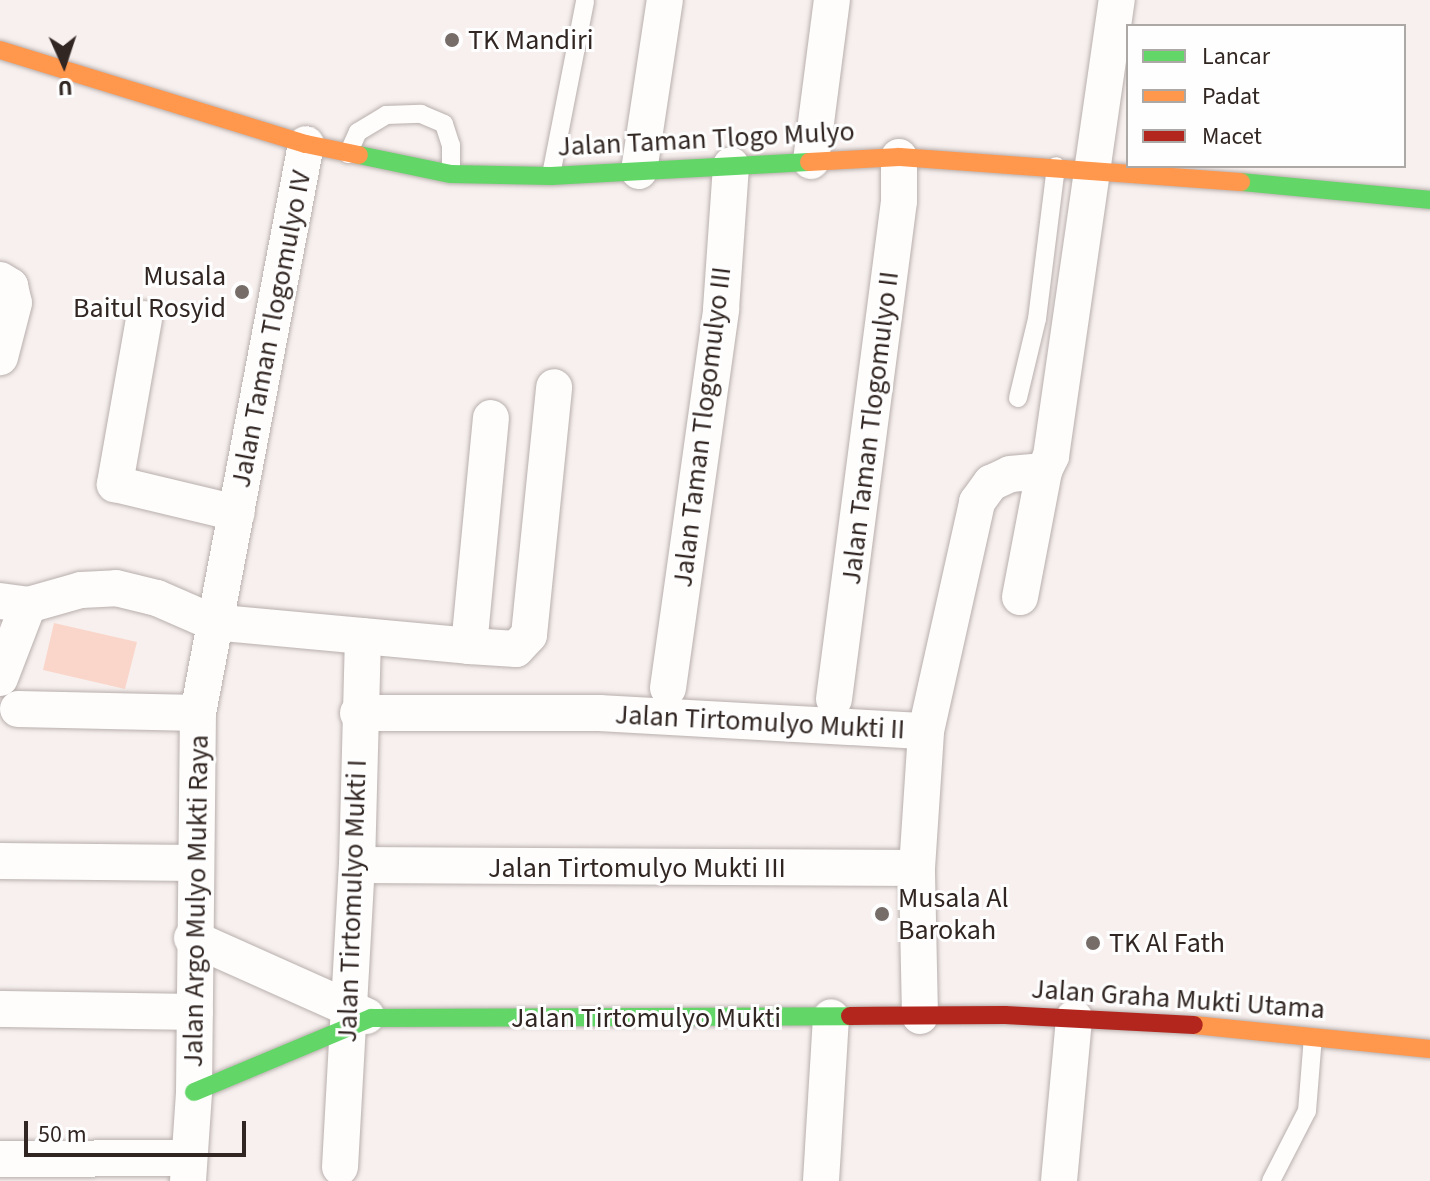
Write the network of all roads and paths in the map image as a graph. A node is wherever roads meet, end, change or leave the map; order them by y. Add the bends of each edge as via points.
1 (665, 0) edge
2 (832, 0) edge
3 (1117, 0) edge
4 (585, 1) edge
5 (0, 50) edge
6 (306, 144) junction
7 (348, 154) junction
8 (899, 157) junction
9 (811, 161) junction
10 (731, 165) junction
11 (1056, 166) junction
12 (1094, 168) junction
13 (639, 171) junction
14 (451, 174) junction
15 (551, 176) junction
16 (1359, 181) edge
17 (1430, 200) edge
18 (0, 280) edge
19 (144, 319) dead end
20 (0, 357) edge
21 (554, 387) dead end
22 (1018, 398) dead end
23 (491, 418) dead end
24 (1044, 471) junction
25 (237, 513) junction
26 (1020, 597) dead end
27 (14, 603) edge
28 (212, 622) junction
29 (363, 636) junction
30 (469, 646) junction
31 (0, 678) edge
32 (668, 688) dead end
33 (834, 699) dead end
34 (18, 709) dead end
35 (198, 713) junction
36 (358, 713) junction
37 (926, 731) junction
38 (0, 861) edge
39 (196, 863) junction
40 (357, 865) junction
41 (917, 868) junction
42 (192, 938) junction
43 (0, 1009) edge
44 (195, 1012) junction
45 (920, 1016) junction
46 (355, 1017) junction
47 (831, 1017) junction
48 (1074, 1018) junction
49 (1313, 1037) junction
50 (1430, 1049) edge
51 (194, 1092) junction
52 (0, 1159) edge
53 (340, 1167) dead end
54 (37, 1170) edge
55 (188, 1170) edge
56 (821, 1181) edge
57 (1059, 1181) edge
58 (1271, 1181) edge

1 - 13 street
2 - 9 street
3 - 12 street
4 - 15 lane
5 - 6 street, Jalan Taman Tlogo Mulyo
6 - 7 street, Jalan Taman Tlogo Mulyo
6 - 25 street, Jalan Taman Tlogomulyo IV
7 - 14 street, Jalan Taman Tlogo Mulyo
7 - 14 lane via 358,132 386,115 421,114 444,124 451,145
8 - 9 street, Jalan Taman Tlogo Mulyo
8 - 11 street, Jalan Taman Tlogo Mulyo
8 - 33 street, Jalan Taman Tlogomulyo II via 899,201
9 - 10 street, Jalan Taman Tlogo Mulyo
10 - 13 street, Jalan Taman Tlogo Mulyo
10 - 32 street, Jalan Taman Tlogomulyo III via 721,309
11 - 12 street, Jalan Taman Tlogo Mulyo
11 - 22 lane via 1037,319
12 - 16 street, Jalan Taman Tlogo Mulyo
12 - 24 street via 1058,422
13 - 15 street, Jalan Taman Tlogo Mulyo
14 - 15 street, Jalan Taman Tlogo Mulyo
16 - 17 street, Jalan Taman Tlogo Mulyo
18 - 20 street via 10,286 14,303
19 - 25 street, Jalan Taman Tlogomulyo IV via 115,484
21 - 30 street via 529,635 516,649
23 - 30 street
24 - 26 street
24 - 37 street via 1010,474 991,483 977,502
25 - 28 street, Jalan Taman Tlogomulyo IV
27 - 28 street via 116,588 157,598
27 - 31 street
28 - 29 street
28 - 35 street, Jalan Argo Mulyo Mukti Raya
29 - 30 street
29 - 36 street, Jalan Tirtomulyo Mukti I
34 - 35 street
35 - 39 street, Jalan Argo Mulyo Mukti Raya
36 - 37 street, Jalan Tirtomulyo Mukti II via 599,713
36 - 40 street, Jalan Tirtomulyo Mukti I
37 - 41 street, Jalan Tirtomulyo Mukti II
38 - 39 street
39 - 42 street, Jalan Argo Mulyo Mukti Raya
40 - 41 street, Jalan Tirtomulyo Mukti III
40 - 46 street, Jalan Tirtomulyo Mukti I
41 - 45 street, Jalan Tirtomulyo Mukti II
42 - 44 street, Jalan Argo Mulyo Mukti Raya
42 - 46 street, Jalan Tirtomulyo Mukti
43 - 44 street
44 - 51 street, Jalan Argo Mulyo Mukti Raya
45 - 47 street, Jalan Tirtomulyo Mukti
45 - 48 street, Jalan Graha Mukti Utama
46 - 47 street, Jalan Tirtomulyo Mukti
46 - 51 street, Jalan Tirtomulyo Mukti
46 - 53 street, Jalan Tirtomulyo Mukti I
47 - 56 street
48 - 49 street, Jalan Graha Mukti Utama
48 - 57 street
49 - 50 street, Jalan Graha Mukti Utama
49 - 58 lane via 1307,1111
51 - 55 street, Jalan Argo Mulyo Mukti Raya
52 - 54 street
54 - 55 street

